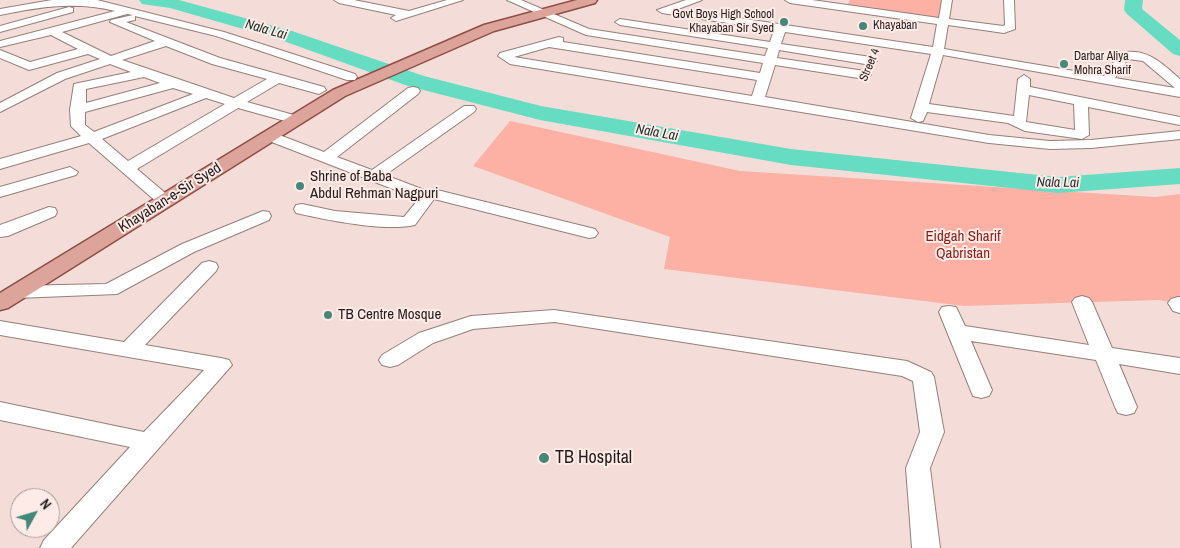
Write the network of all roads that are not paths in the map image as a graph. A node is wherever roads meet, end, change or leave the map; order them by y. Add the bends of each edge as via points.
1 (339, 0) edge
2 (426, 0) edge
3 (458, 0) edge
4 (512, 0) edge
5 (591, 0) edge
6 (603, 0) edge
7 (698, 0) edge
8 (790, 0) edge
9 (947, 0) edge
10 (1009, 0) edge
11 (97, 3) junction
12 (444, 4) junction
13 (848, 4) edge
14 (126, 11) junction
15 (0, 12) edge
16 (654, 13) junction
17 (408, 14) junction
18 (546, 14) junction
19 (142, 15) junction
20 (392, 19) dead end
21 (943, 20) junction
22 (620, 22) junction
23 (0, 29) edge
24 (780, 29) junction
25 (52, 30) junction
26 (586, 32) junction
27 (165, 42) junction
28 (548, 43) junction
29 (879, 43) junction
30 (0, 44) edge
31 (774, 46) junction
32 (88, 50) junction
33 (938, 51) junction
34 (0, 54) edge
35 (109, 60) junction
36 (769, 61) junction
37 (871, 61) junction
38 (1025, 67) junction
39 (142, 74) junction
40 (351, 76) dead end
41 (764, 77) junction
42 (276, 79) junction
43 (1107, 81) junction
44 (172, 84) junction
45 (1180, 86) edge
46 (319, 90) dead end
47 (1024, 90) junction
48 (413, 91) dead end
49 (205, 94) junction
50 (1180, 94) edge
51 (1081, 101) junction
52 (765, 102) junction
53 (236, 103) junction
54 (922, 107) junction
55 (0, 108) edge
56 (468, 109) dead end
57 (77, 110) junction
58 (296, 120) junction
59 (1013, 121) junction
60 (1180, 121) edge
61 (915, 126) junction
62 (1180, 135) edge
63 (269, 136) junction
64 (91, 138) junction
65 (326, 158) junction
66 (0, 164) edge
67 (127, 168) junction
68 (70, 172) dead end
69 (373, 176) junction
70 (0, 192) edge
71 (424, 197) junction
72 (165, 201) junction
73 (302, 209) dead end
74 (50, 212) dead end
75 (263, 216) dead end
76 (0, 230) edge
77 (589, 233) dead end
78 (209, 267) dead end
79 (17, 292) junction
80 (1082, 302) dead end
81 (0, 303) edge
82 (949, 312) dead end
83 (0, 328) edge
84 (959, 332) junction
85 (129, 349) junction
86 (1104, 355) junction
87 (390, 360) dead end
88 (1180, 366) edge
89 (981, 390) dead end
90 (1126, 407) dead end
91 (0, 411) edge
92 (149, 442) junction
93 (54, 548) edge
94 (926, 548) edge

1 - 17 street
2 - 12 street
3 - 12 street
4 - 18 street
5 - 18 main road
6 - 18 main road
7 - 16 street
8 - 13 street
9 - 21 street
10 - 21 street via 1009,29
11 - 14 street
11 - 15 street via 71,1
11 - 23 street
12 - 17 street
13 - 21 street
14 - 19 street
14 - 25 street
16 - 22 street
16 - 24 street
17 - 20 street
18 - 26 street
18 - 58 main road, Khayaban-e-Sir Syed via 462,39 340,93
19 - 27 street via 115,22
19 - 40 street via 220,34
21 - 33 street
22 - 26 street
22 - 31 street
24 - 29 street
24 - 31 street
25 - 30 street
25 - 32 street
26 - 28 street
26 - 36 street
27 - 35 street
27 - 42 street
28 - 41 street
28 - 52 street via 504,56 510,60
29 - 33 street
29 - 37 street, Street 4
31 - 36 street
31 - 37 street
32 - 34 street via 29,66
32 - 35 street
33 - 38 street
33 - 54 street
35 - 39 street
35 - 55 street via 62,76
36 - 37 street, Street 4 via 863,81
36 - 41 street
38 - 43 street
38 - 47 street
39 - 44 street
39 - 57 street via 79,87
41 - 52 street via 758,98
42 - 46 street
42 - 53 street
43 - 45 street via 1124,56 1131,55 1146,58
43 - 50 street
44 - 49 street
44 - 57 street
47 - 51 street
47 - 59 street via 1020,121
48 - 65 street
49 - 53 street
49 - 64 street
51 - 59 street via 1082,134 1025,127
51 - 60 street
52 - 61 street
53 - 58 street
53 - 67 street
54 - 59 street
54 - 61 street
56 - 69 street
57 - 64 street via 78,126
58 - 63 main road, Khayaban-e-Sir Syed
61 - 62 street via 989,139 1050,145
63 - 65 street
63 - 72 main road, Khayaban-e-Sir Syed
64 - 66 street
64 - 67 street
65 - 69 street
67 - 72 street
68 - 70 street
69 - 71 street
71 - 73 street via 425,202 409,221 401,222 335,216
71 - 77 street via 433,194
72 - 79 main road, Khayaban-e-Sir Syed
74 - 76 street via 2,232
75 - 79 street via 188,248 110,290
78 - 85 street
79 - 81 main road, Khayaban-e-Sir Syed
80 - 86 street
82 - 84 street
83 - 85 street
84 - 86 street
84 - 89 street
85 - 92 street via 221,365
86 - 88 street
86 - 90 street
87 - 94 street via 426,338 471,323 554,316 907,369 923,377 932,432 918,468
91 - 92 street
92 - 93 street

